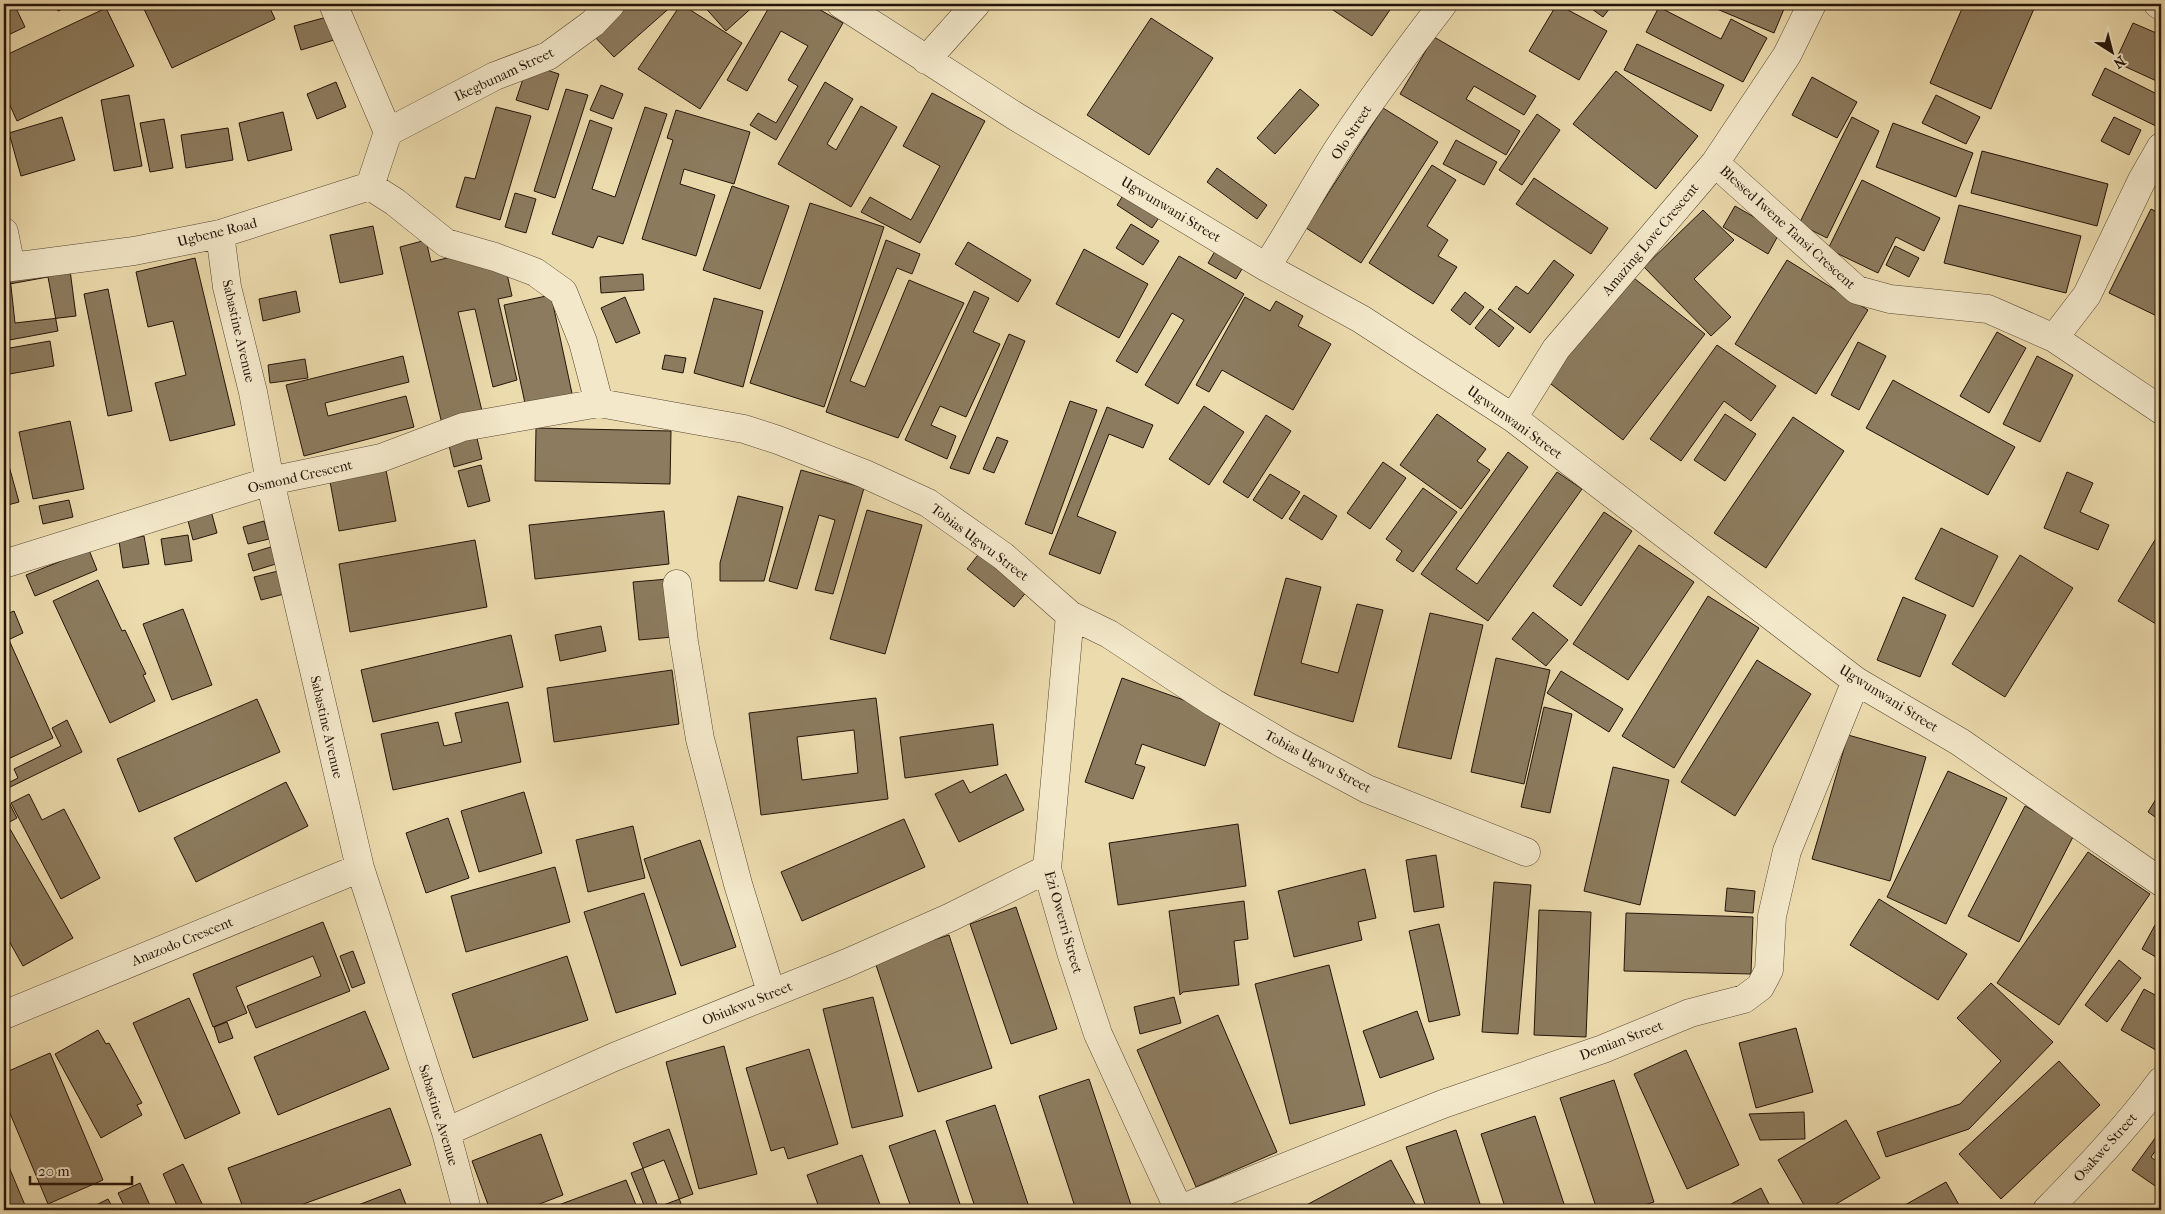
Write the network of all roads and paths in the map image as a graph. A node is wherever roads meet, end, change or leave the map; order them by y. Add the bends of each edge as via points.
1 (333, 4) edge
2 (611, 4) edge
3 (841, 4) edge
4 (976, 4) edge
5 (1443, 4) edge
6 (1812, 4) edge
7 (2158, 4) edge
8 (2161, 6) edge
9 (926, 60) junction
10 (388, 132) junction
11 (2161, 147) edge
12 (1715, 163) junction
13 (370, 186) junction
14 (4, 232) edge
15 (220, 234) junction
16 (1266, 266) junction
17 (7, 267) edge
18 (2054, 338) junction
19 (599, 403) junction
20 (2161, 410) edge
21 (1513, 418) junction
22 (270, 481) junction
23 (4, 564) edge
24 (677, 584) dead end
25 (1070, 614) junction
26 (1856, 681) junction
27 (1526, 852) dead end
28 (360, 868) junction
29 (1047, 869) junction
30 (2161, 882) edge
31 (771, 992) junction
32 (4, 1014) edge
33 (2161, 1080) edge
34 (446, 1132) junction
35 (467, 1210) edge
36 (1179, 1210) edge
37 (2047, 1210) edge

1 - 10 street
2 - 10 street, Ikegbunam Street via 593,23 548,56 494,76
3 - 9 street, Ugwunwani Street
4 - 9 street
5 - 16 street, Olo Street via 1337,151 1295,224
6 - 12 street, Amazing Love Crescent via 1787,55
7 - 8 street
9 - 16 street, Ugwunwani Street
10 - 13 street
11 - 18 street via 2087,295
12 - 18 street, Blessed Iwene Tansi Crescent via 1857,290 1890,299 1988,309
12 - 21 street, Amazing Love Crescent via 1556,348
13 - 15 street, Ugbene Road
13 - 19 street via 446,243 535,272 563,292 583,342
14 - 17 street
15 - 17 street, Ugbene Road via 134,251
15 - 22 street, Sabastine Avenue via 227,287
16 - 21 street, Ugwunwani Street via 1361,318
18 - 20 street, Blessed Iwene Tansi Crescent
19 - 22 street, Osmond Crescent via 463,427 381,458
19 - 25 street, Tobias Ugwu Street via 744,429 865,474 919,498 1003,556
21 - 26 street, Ugwunwani Street
22 - 23 street, Osmond Crescent
22 - 28 street, Sabastine Avenue
24 - 31 street via 700,739 738,884
25 - 27 street, Tobias Ugwu Street via 1109,634 1285,745 1367,789
25 - 29 street, Ezi Owerri Street
26 - 30 street, Ugwunwani Street via 1960,742
26 - 36 street, Demian Street via 1786,851 1772,916 1769,970 1760,987 1744,999 1690,1012 1603,1049 1443,1104
28 - 32 street, Anazodo Crescent
28 - 34 street, Sabastine Avenue
29 - 31 street, Obiukwu Street via 951,917
29 - 36 street, Ezi Owerri Street via 1098,1034
31 - 34 street, Obiukwu Street
33 - 37 street, Osakwe Street
34 - 35 street, Sabastine Avenue

